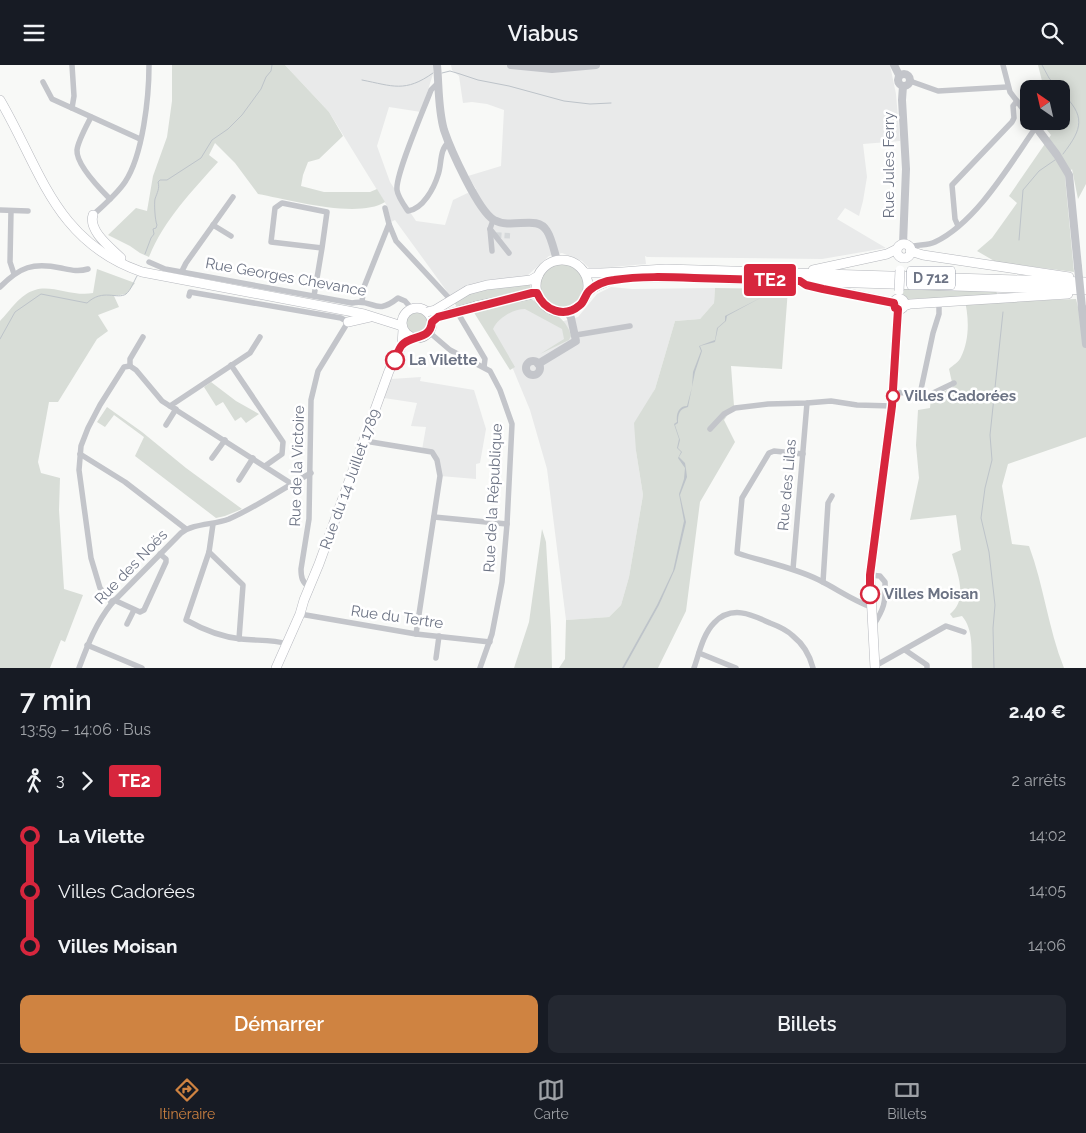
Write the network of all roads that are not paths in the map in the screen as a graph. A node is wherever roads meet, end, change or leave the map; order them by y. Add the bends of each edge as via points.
1 (72, 65) edge
2 (149, 65) edge
3 (437, 65) edge
4 (511, 65) edge
5 (596, 65) edge
6 (894, 65) edge
7 (908, 65) edge
8 (1002, 65) edge
9 (902, 74) junction
10 (438, 79) junction
11 (43, 82) dead end
12 (906, 84) junction
13 (1007, 87) junction
14 (0, 93) edge
15 (0, 100) edge
16 (1017, 101) junction
17 (1020, 105) edge
18 (72, 108) junction
19 (91, 117) junction
20 (1030, 130) edge
21 (1038, 130) edge
22 (140, 139) junction
23 (449, 142) junction
24 (233, 197) dead end
25 (110, 199) junction
26 (385, 208) dead end
27 (0, 210) edge
28 (11, 211) junction
29 (28, 211) dead end
30 (93, 215) joint
31 (493, 220) junction
32 (389, 224) junction
33 (213, 225) junction
34 (958, 226) junction
35 (490, 229) junction
36 (231, 236) dead end
37 (322, 248) junction
38 (904, 250) junction
39 (492, 251) dead end
40 (509, 253) dead end
41 (121, 258) junction
42 (557, 260) junction
43 (144, 267) junction
44 (88, 269) dead end
45 (182, 271) junction
46 (585, 273) junction
47 (776, 273) junction
48 (14, 274) junction
49 (538, 276) junction
50 (800, 281) junction
51 (1086, 281) edge
52 (0, 287) edge
53 (588, 292) junction
54 (1086, 292) edge
55 (537, 293) junction
56 (189, 296) dead end
57 (314, 296) junction
58 (450, 299) dead end
59 (362, 301) junction
60 (898, 301) junction
61 (939, 303) junction
62 (412, 309) junction
63 (427, 312) junction
64 (568, 312) junction
65 (459, 315) dead end
66 (404, 316) junction
67 (376, 317) junction
68 (348, 322) junction
69 (432, 322) junction
70 (630, 326) dead end
71 (403, 328) junction
72 (429, 332) junction
73 (576, 335) junction
74 (143, 337) dead end
75 (260, 337) dead end
76 (413, 338) junction
77 (1086, 344) edge
78 (402, 345) junction
79 (538, 364) dead end
80 (231, 365) junction
81 (130, 366) junction
82 (484, 367) junction
83 (954, 383) dead end
84 (893, 393) junction
85 (920, 393) junction
86 (807, 403) junction
87 (892, 406) junction
88 (173, 408) junction
89 (166, 425) dead end
90 (710, 429) dead end
91 (225, 440) junction
92 (365, 441) junction
93 (80, 454) junction
94 (803, 454) junction
95 (212, 458) dead end
96 (253, 458) junction
97 (265, 466) junction
98 (311, 473) junction
99 (239, 480) dead end
100 (292, 483) junction
101 (832, 496) dead end
102 (434, 517) junction
103 (213, 524) junction
104 (508, 524) junction
105 (186, 529) junction
106 (209, 552) junction
107 (160, 554) junction
108 (793, 569) junction
109 (870, 575) junction
110 (822, 582) junction
111 (309, 587) junction
112 (113, 601) junction
113 (871, 607) junction
114 (134, 610) junction
115 (300, 614) junction
116 (127, 624) dead end
117 (872, 627) junction
118 (964, 632) dead end
119 (416, 634) junction
120 (439, 636) junction
121 (239, 639) junction
122 (490, 642) junction
123 (287, 644) junction
124 (87, 645) junction
125 (905, 650) junction
126 (699, 653) junction
127 (436, 658) dead end
128 (875, 667) edge
129 (79, 668) edge
130 (142, 668) edge
131 (276, 668) edge
132 (480, 668) edge
133 (694, 668) edge
134 (736, 668) edge
135 (813, 668) edge
136 (927, 668) edge

1 - 18 street
2 - 22 street
3 - 10 street
4 - 5 street via 552,69
6 - 9 street
7 - 9 street
8 - 13 street
9 - 12 street via 908,76
10 - 23 street via 442,120
10 - 23 street via 431,90 398,184 397,192 408,211 420,205 432,188 439,174 443,149
11 - 18 street via 52,99
12 - 13 street via 938,91
12 - 38 street, Rue Jules Ferry via 902,100 906,169
13 - 16 street
14 - 41 main road via 63,208 87,234
15 - 43 main road via 41,181 66,219 106,255
16 - 17 street
16 - 34 street via 1013,105 1012,122 952,185
18 - 19 street
19 - 22 street
19 - 25 street via 77,149 78,157
20 - 34 street via 989,194
21 - 77 street, bridge via 1069,175
22 - 25 street via 126,180
23 - 31 street via 483,209
24 - 33 street
25 - 30 street
26 - 32 street
27 - 28 street
28 - 29 street
28 - 48 street via 10,262
30 - 41 main road via 96,231
31 - 35 street
31 - 42 street via 509,225 531,222 542,225
32 - 58 street via 396,241
32 - 59 street via 364,287
33 - 36 street
33 - 45 street
34 - 38 street via 934,243
35 - 39 street
35 - 40 street
37 - 37 street via 271,242 278,204 327,212
37 - 57 street
38 - 47 main road via 819,269
38 - 51 main road
38 - 60 main road, bridge
41 - 43 main road
42 - 46 main road via 573,262
42 - 49 main road via 549,263
43 - 45 street, Rue Georges Chevance
43 - 67 main road via 157,275
44 - 48 street via 78,272 40,265
45 - 57 street, Rue Georges Chevance
46 - 47 main road, D 712 via 666,269
46 - 53 main road
47 - 51 main road, D 712
48 - 52 street
49 - 55 main road
49 - 63 main road, bridge via 468,290
50 - 53 main road, D 712 via 634,278 605,281
50 - 54 main road, D 712
50 - 60 main road via 823,289
53 - 64 main road via 580,305
54 - 61 main road
55 - 64 main road via 545,306
55 - 69 main road, bridge via 476,306 438,317
56 - 68 street, Rue Georges Chevance via 190,292 341,318
57 - 59 street, Rue Georges Chevance via 352,303
59 - 62 street, Rue Georges Chevance via 388,307 398,298 406,301
60 - 61 main road
60 - 84 main road
61 - 85 street
62 - 63 main road
62 - 66 main road
63 - 69 main road
64 - 73 street
65 - 82 street via 486,359
66 - 67 main road
66 - 71 main road
67 - 68 main road
67 - 71 main road
68 - 98 street, Rue de la Victoire via 318,371 311,400
69 - 72 main road
70 - 73 street
71 - 76 main road
71 - 78 main road, Rue du 14 Juillet 1789
72 - 76 main road
72 - 82 street, Rue de la République via 450,350
73 - 79 street via 576,341
74 - 81 street via 130,359
75 - 80 street via 250,353
76 - 78 main road
78 - 92 main road, Rue du 14 Juillet 1789 via 389,371
80 - 88 street
80 - 97 street via 283,442 282,454
81 - 88 street via 162,401
81 - 93 street via 124,367 100,405
82 - 104 street, Rue de la République via 500,389 512,424
83 - 85 street via 929,395
84 - 85 street
84 - 87 main road
86 - 87 street via 831,401
86 - 90 street via 735,408
86 - 94 street, Rue des Lilas
87 - 109 main road
88 - 89 street
88 - 91 street
91 - 95 street
91 - 96 street
92 - 102 street via 432,452 440,476
92 - 111 main road, Rue du 14 Juillet 1789
93 - 105 street via 125,482
93 - 112 street via 79,470 91,558 100,588
94 - 108 street, Rue des Lilas
94 - 108 street via 769,453 742,498 737,553
96 - 97 street
96 - 99 street
97 - 100 street
98 - 100 street, Rue des Noës
98 - 111 street, Rue de la Victoire via 309,519 301,569 304,583
100 - 103 street, Rue des Noës via 232,518
101 - 110 street via 828,503
102 - 104 street
102 - 119 street
103 - 105 street, Rue des Noës
103 - 106 street
104 - 122 street, Rue de la République
105 - 107 street, Rue des Noës
106 - 121 street via 243,585
106 - 121 street via 186,620
107 - 112 street, Rue des Noës
107 - 114 street via 166,562 144,610
108 - 110 street
109 - 113 main road
109 - 117 street via 880,576 885,582 886,599
110 - 113 street
111 - 115 main road, Rue du 14 Juillet 1789
112 - 114 street
112 - 124 street, Rue des Noës via 94,628
113 - 117 main road
114 - 116 street
115 - 119 street, Rue du Tertre
115 - 123 main road, Rue du 14 Juillet 1789
117 - 128 main road
118 - 125 street via 946,626
119 - 120 street, Rue du Tertre
120 - 122 street, Rue du Tertre
120 - 127 street
121 - 123 street via 277,640
122 - 132 street, Rue de la République
123 - 131 main road, Rue du 14 Juillet 1789
124 - 129 street, Rue des Noës
124 - 130 street
125 - 128 street
125 - 136 street
126 - 133 street
126 - 134 street
126 - 135 street via 714,622 734,612 750,613 792,635 807,653

